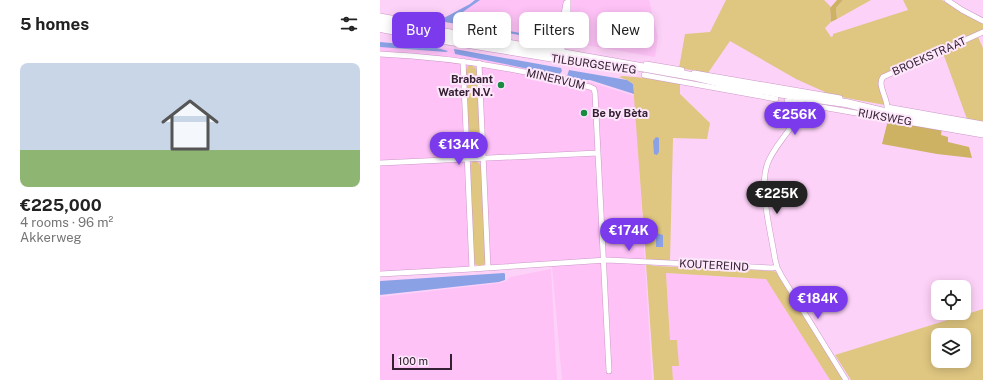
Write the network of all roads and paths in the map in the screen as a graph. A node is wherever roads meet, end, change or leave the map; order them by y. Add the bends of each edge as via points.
1 (567, 0) edge
2 (947, 0) edge
3 (380, 16) edge
4 (392, 18) edge
5 (380, 21) edge
6 (983, 21) edge
7 (380, 28) edge
8 (983, 32) edge
9 (380, 54) edge
10 (559, 55) junction
11 (463, 61) junction
12 (479, 64) junction
13 (644, 69) junction
14 (697, 77) junction
15 (726, 86) junction
16 (776, 99) dead end
17 (787, 100) dead end
18 (802, 100) junction
19 (846, 105) junction
20 (886, 110) junction
21 (983, 124) edge
22 (983, 130) edge
23 (983, 135) edge
24 (598, 153) junction
25 (483, 158) junction
26 (467, 159) junction
27 (380, 163) edge
28 (603, 260) junction
29 (777, 267) junction
30 (488, 268) junction
31 (472, 269) junction
32 (380, 274) edge
33 (609, 371) dead end
34 (846, 380) edge

1 - 10 street via 568,14
2 - 6 street
3 - 4 street
5 - 10 main road, TILBURGSEWEG
7 - 10 main road, TILBURGSEWEG
8 - 20 street, BROEKSTRAAT via 883,76 880,82 887,102
9 - 11 street, MINERVUM
10 - 13 main road, TILBURGSEWEG
11 - 12 street, MINERVUM
11 - 26 street
12 - 24 street, MINERVUM via 555,78 594,89
12 - 25 street
13 - 14 main road, RIJKSWEG
13 - 15 street, RIJKSWEG
14 - 15 main road, RIJKSWEG
14 - 19 street, RIJKSWEG via 847,100
15 - 16 street, RIJKSWEG
15 - 18 main road, RIJKSWEG
17 - 18 street, RIJKSWEG
18 - 19 main road, RIJKSWEG
18 - 23 street, RIJKSWEG
18 - 29 street via 801,108 788,133 770,156 764,174
19 - 20 main road, RIJKSWEG
20 - 21 street, RIJKSWEG
20 - 22 main road, RIJKSWEG
24 - 25 street
24 - 28 street, MINERVUM
25 - 26 street
25 - 30 street
26 - 27 street
26 - 31 street
28 - 29 street, KOUTEREIND
28 - 30 street
28 - 33 street, MINERVUM
29 - 34 street
30 - 31 street
31 - 32 street

